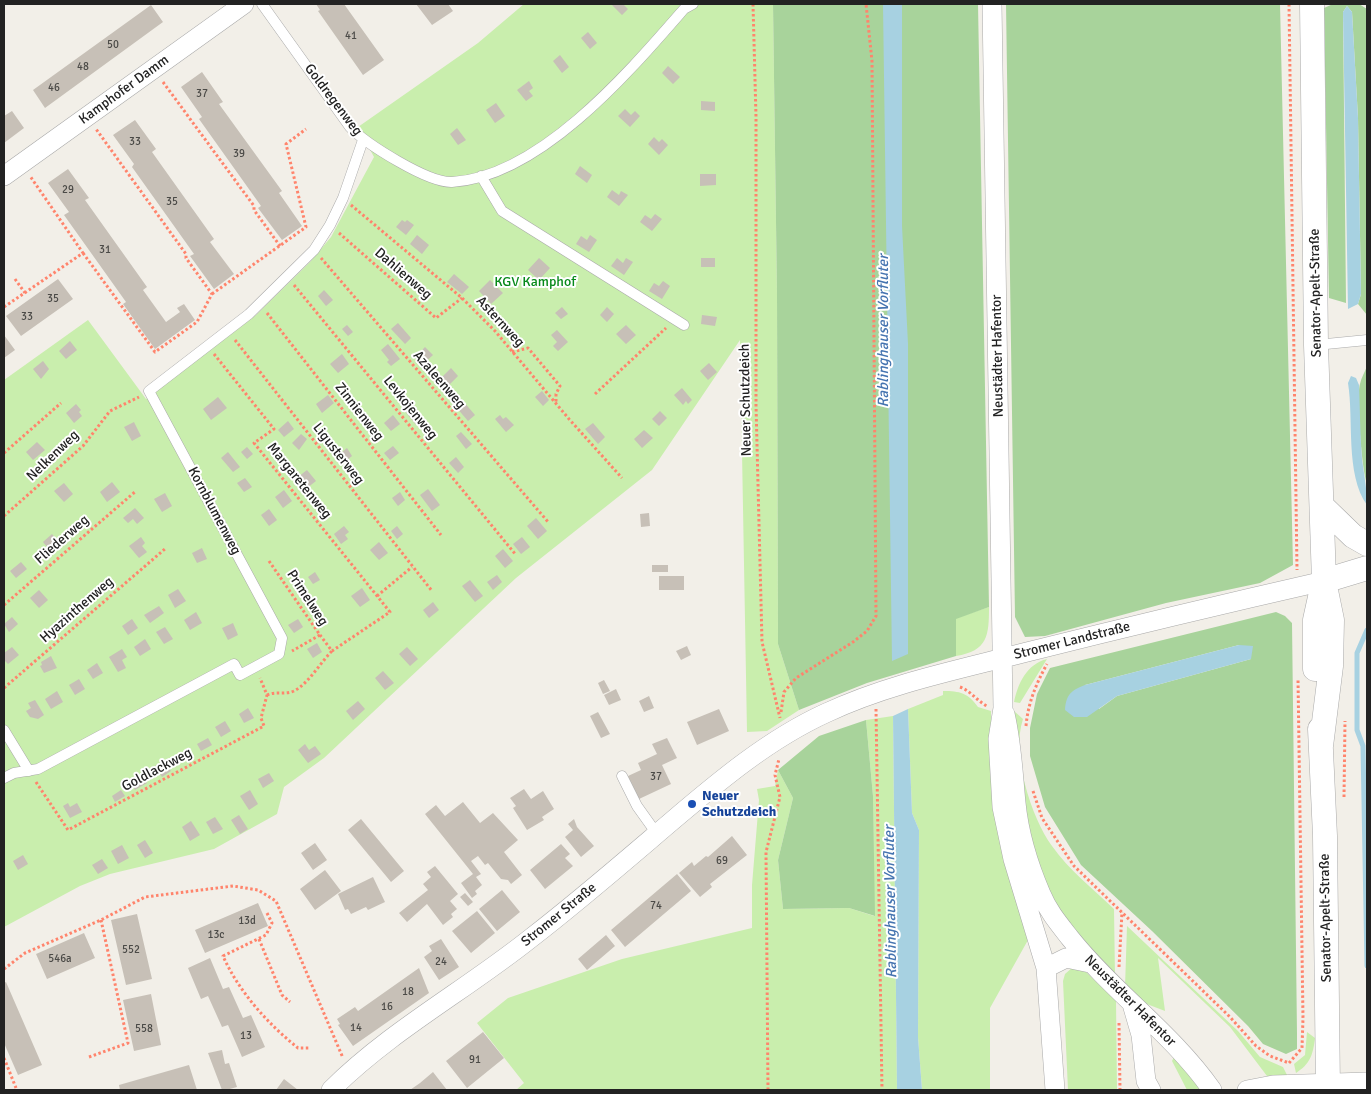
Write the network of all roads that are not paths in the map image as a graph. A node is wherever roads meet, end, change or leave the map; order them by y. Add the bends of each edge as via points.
1 (244, 4) edge
2 (262, 4) edge
3 (694, 4) edge
4 (992, 4) edge
5 (1312, 4) edge
6 (363, 140) junction
7 (4, 176) edge
8 (481, 176) junction
9 (680, 322) road end
10 (1367, 340) edge
11 (1316, 346) junction
12 (1322, 506) junction
13 (1367, 544) edge
14 (1367, 568) edge
15 (1324, 581) junction
16 (1003, 658) junction
17 (1004, 708) junction
18 (4, 730) edge
19 (784, 736) joint
20 (29, 771) junction
21 (622, 776) dead end
22 (4, 778) edge
23 (657, 834) junction
24 (1090, 963) junction
25 (1046, 968) junction
26 (1132, 1003) junction
27 (1367, 1082) edge
28 (1328, 1086) edge
29 (1148, 1087) edge
30 (1256, 1089) edge
31 (331, 1090) edge
32 (1055, 1090) edge
33 (1212, 1090) edge

1 - 7 street, Kamphofer Damm
2 - 6 lane, Goldregenweg via 350,127
3 - 8 lane, Goldregenweg via 684,9 636,64 586,112 547,143
4 - 16 street, Neustädter Hafentor
5 - 11 street, Senator-Apelt-Straße
6 - 8 lane, Goldregenweg via 429,177 450,182
6 - 20 lane, Kornblumenweg via 343,198 314,250 260,303 150,391 282,638 279,654 240,675 234,664 38,770
8 - 9 lane via 502,211
10 - 11 lane
11 - 12 street, Senator-Apelt-Straße
12 - 13 street via 1353,536
12 - 15 street, Senator-Apelt-Straße
14 - 15 street, Stromer Landstraße
15 - 16 street, Stromer Landstraße
15 - 28 street, Senator-Apelt-Straße via 1315,620 1315,666 1322,746
16 - 17 street, Neustädter Hafentor
16 - 19 street, Stromer Landstraße via 876,694 826,713
17 - 24 street, Neustädter Hafentor via 1012,742 1016,805 1030,863 1052,916
17 - 25 street, Neustädter Hafentor via 998,739 1002,807 1013,859
18 - 20 lane
19 - 23 street, Stromer Straße via 702,795
20 - 22 lane
21 - 23 lane via 637,806
23 - 31 street, Stromer Straße via 500,962 350,1072
24 - 25 street via 1066,958
24 - 26 street, Neustädter Hafentor
25 - 32 street, Neustädter Hafentor
26 - 29 street via 1142,1035
26 - 33 street, Neustädter Hafentor via 1168,1038
27 - 28 street
28 - 30 street

